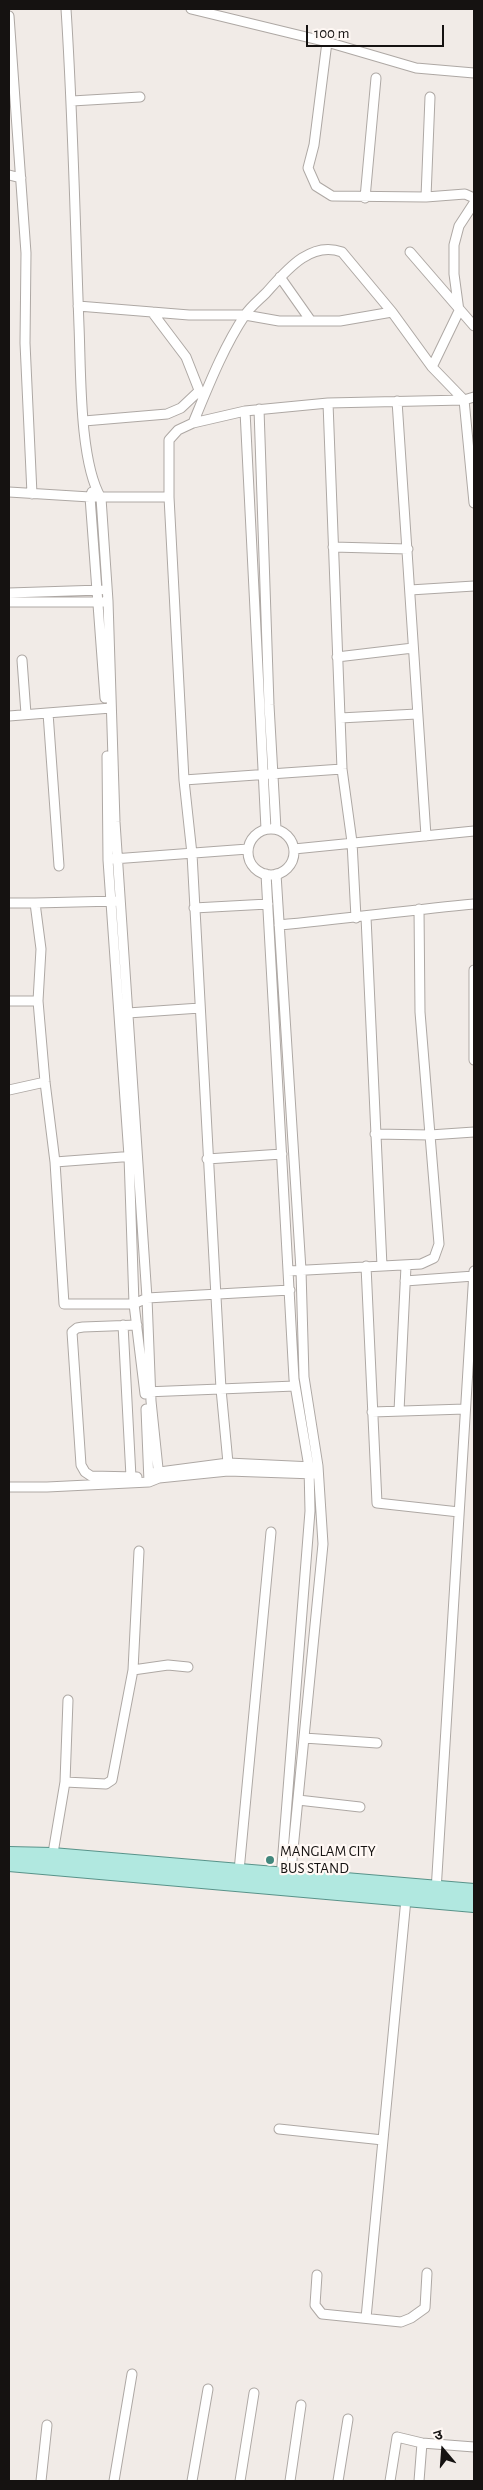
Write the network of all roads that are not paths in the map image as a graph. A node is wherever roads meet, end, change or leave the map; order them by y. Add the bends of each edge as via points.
1 (66, 9) edge
2 (191, 9) edge
3 (9, 16) edge
4 (327, 42) junction
5 (474, 73) edge
6 (376, 78) dead end
7 (140, 97) dead end
8 (430, 97) dead end
9 (72, 101) junction
10 (9, 176) edge
11 (21, 178) junction
12 (426, 197) junction
13 (365, 198) junction
14 (474, 198) edge
15 (473, 208) edge
16 (410, 252) dead end
17 (280, 277) junction
18 (78, 306) junction
19 (459, 311) junction
20 (152, 312) junction
21 (392, 312) junction
22 (245, 315) junction
23 (311, 321) junction
24 (474, 326) edge
25 (432, 367) junction
26 (201, 395) junction
27 (474, 397) edge
28 (464, 400) junction
29 (397, 401) junction
30 (328, 403) junction
31 (259, 409) junction
32 (245, 411) junction
33 (84, 421) junction
34 (192, 423) junction
35 (94, 487) junction
36 (9, 492) edge
37 (32, 494) junction
38 (169, 497) junction
39 (90, 498) junction
40 (101, 498) junction
41 (474, 503) edge
42 (333, 547) junction
43 (408, 549) junction
44 (474, 586) edge
45 (97, 590) junction
46 (106, 590) junction
47 (410, 590) junction
48 (9, 593) edge
49 (108, 601) junction
50 (9, 602) edge
51 (97, 602) junction
52 (413, 648) junction
53 (337, 657) junction
54 (22, 660) dead end
55 (108, 708) junction
56 (48, 713) junction
57 (26, 714) junction
58 (417, 714) junction
59 (9, 716) edge
60 (340, 718) junction
61 (342, 769) junction
62 (268, 773) junction
63 (184, 780) junction
64 (271, 829) junction
65 (474, 831) edge
66 (426, 836) junction
67 (352, 842) junction
68 (248, 849) junction
69 (294, 849) junction
70 (192, 854) junction
71 (112, 859) junction
72 (59, 866) dead end
73 (266, 874) junction
74 (276, 874) junction
75 (9, 896) edge
76 (115, 901) junction
77 (9, 903) edge
78 (35, 903) junction
79 (268, 904) junction
80 (474, 904) edge
81 (194, 908) junction
82 (419, 909) junction
83 (366, 917) junction
84 (356, 918) junction
85 (279, 925) junction
86 (474, 970) edge
87 (9, 1001) edge
88 (38, 1001) junction
89 (200, 1008) junction
90 (128, 1013) junction
91 (474, 1037) edge
92 (474, 1060) edge
93 (45, 1082) junction
94 (9, 1090) edge
95 (474, 1132) edge
96 (375, 1134) junction
97 (430, 1135) junction
98 (282, 1154) junction
99 (133, 1156) junction
100 (207, 1158) junction
101 (56, 1162) junction
102 (366, 1266) junction
103 (382, 1266) junction
104 (406, 1266) junction
105 (302, 1270) junction
106 (288, 1271) junction
107 (474, 1271) edge
108 (474, 1276) edge
109 (405, 1281) junction
110 (290, 1290) junction
111 (217, 1295) junction
112 (147, 1298) junction
113 (134, 1304) junction
114 (123, 1325) junction
115 (137, 1325) junction
116 (295, 1386) junction
117 (221, 1389) junction
118 (147, 1392) junction
119 (465, 1409) junction
120 (399, 1411) junction
121 (372, 1412) junction
122 (228, 1464) junction
123 (313, 1471) junction
124 (131, 1477) junction
125 (153, 1477) junction
126 (9, 1487) edge
127 (459, 1512) junction
128 (271, 1532) dead end
129 (138, 1551) dead end
130 (188, 1667) dead end
131 (132, 1670) junction
132 (68, 1700) dead end
133 (304, 1738) junction
134 (377, 1743) dead end
135 (65, 1782) junction
136 (298, 1800) junction
137 (360, 1807) dead end
138 (9, 1854) edge
139 (52, 1860) junction
140 (9, 1864) edge
141 (239, 1871) junction
142 (285, 1881) junction
143 (474, 1891) edge
144 (436, 1894) junction
145 (406, 1899) junction
146 (474, 1905) edge
147 (279, 2129) dead end
148 (383, 2140) junction
149 (427, 2273) dead end
150 (317, 2275) dead end
151 (366, 2318) junction
152 (132, 2374) dead end
153 (208, 2389) dead end
154 (254, 2393) dead end
155 (301, 2405) dead end
156 (348, 2420) dead end
157 (47, 2425) dead end
158 (422, 2444) junction
159 (474, 2447) edge
160 (41, 2481) edge
161 (114, 2481) edge
162 (192, 2481) edge
163 (240, 2481) edge
164 (290, 2481) edge
165 (338, 2481) edge
166 (390, 2481) edge
167 (418, 2481) edge

1 - 9 street
2 - 4 street
3 - 11 street
4 - 5 street via 416,68
4 - 13 street via 314,145 308,168 316,186 332,196
6 - 13 street
7 - 9 street
8 - 12 street
9 - 18 street
10 - 11 street
11 - 37 street
12 - 13 street
12 - 14 street via 465,194
15 - 19 street via 459,226 454,245
16 - 19 street
17 - 21 street via 300,259 323,249 334,249 342,252
17 - 22 street
17 - 23 street
18 - 20 street
18 - 33 street
19 - 24 street
19 - 25 street
20 - 22 street via 189,316
20 - 26 street via 186,357
21 - 23 street via 340,321
21 - 25 street
22 - 23 street via 279,321
22 - 26 street
25 - 28 street
26 - 33 street via 167,414
26 - 34 street
27 - 28 street
28 - 29 street
28 - 41 street
29 - 30 street
29 - 43 street
30 - 31 street
30 - 42 street
31 - 32 street
31 - 62 street
32 - 34 street
32 - 62 street
33 - 35 street
34 - 38 street via 178,430 169,440
35 - 39 street
35 - 40 street
36 - 37 street
37 - 39 street
38 - 40 street
38 - 63 street
39 - 40 street
39 - 45 street
40 - 46 street
42 - 43 street
42 - 53 street
43 - 47 street
44 - 47 street
45 - 46 street
45 - 48 street
45 - 51 street
46 - 49 street
47 - 52 street
49 - 51 street
49 - 55 street
50 - 51 street
51 - 55 street
52 - 53 street
52 - 58 street
53 - 60 street
54 - 57 street
55 - 56 street
55 - 71 street
56 - 57 street
56 - 72 street
57 - 59 street
58 - 60 street
58 - 66 street
60 - 61 street
61 - 62 street
61 - 67 street
62 - 63 street
62 - 64 street
63 - 70 street
64 - 68 street via 254,836
64 - 69 street via 288,836
65 - 66 street
66 - 67 street
67 - 69 street
67 - 84 street
68 - 70 street
68 - 73 street via 252,865
69 - 74 street via 290,865
70 - 71 street
70 - 81 street
71 - 76 street
73 - 74 street
73 - 79 street
74 - 85 street
75 - 77 street
76 - 78 street
76 - 90 street
76 - 99 street
77 - 78 street
78 - 88 street via 41,949
79 - 81 street
79 - 98 street
80 - 82 street
81 - 89 street
82 - 83 street
82 - 97 street via 420,1012
83 - 84 street
83 - 96 street
84 - 85 street
85 - 105 street
86 - 91 street
87 - 88 street
88 - 93 street
89 - 90 street
89 - 100 street
90 - 99 street
91 - 92 street
93 - 94 street
93 - 101 street
95 - 97 street
96 - 97 street
96 - 103 street
97 - 104 street via 437,1252 429,1261
98 - 100 street
98 - 106 street
99 - 101 street
99 - 112 street
99 - 113 street
100 - 111 street
101 - 113 street via 64,1304
102 - 103 street
102 - 105 street
102 - 121 street
103 - 104 street
104 - 109 street
105 - 106 street
105 - 123 street via 304,1377
106 - 110 street
107 - 108 street
108 - 109 street
108 - 119 street
109 - 120 street
110 - 111 street
110 - 116 street
111 - 112 street
111 - 117 street
112 - 113 street
112 - 118 street
113 - 115 street
114 - 115 street
114 - 124 street
114 - 124 street via 83,1327 72,1332 81,1465 91,1476
115 - 118 street
116 - 117 street
116 - 123 street
117 - 118 street
117 - 122 street
118 - 125 street
119 - 120 street
119 - 127 street
120 - 121 street
121 - 127 street via 377,1503
122 - 123 street
122 - 125 street
123 - 125 street via 228,1471
123 - 133 street via 323,1544
123 - 142 street
124 - 125 street
125 - 126 street via 47,1487
127 - 144 street
128 - 141 street
129 - 131 street
130 - 131 street via 168,1665
131 - 135 street via 112,1780 106,1784
132 - 135 street
133 - 134 street
133 - 136 street
135 - 139 street
136 - 137 street
136 - 142 street
138 - 139 main road
139 - 140 main road
139 - 141 main road
139 - 142 main road
141 - 142 main road
142 - 144 main road
142 - 145 main road
143 - 144 main road
144 - 145 main road
144 - 146 main road
145 - 148 street
147 - 148 street
148 - 151 street
149 - 151 street via 424,2308 419,2314 401,2322
150 - 151 street via 317,2310 322,2314
152 - 161 street
153 - 162 street
154 - 163 street
155 - 164 street
156 - 165 street
157 - 160 street
158 - 159 street
158 - 166 street via 396,2437
158 - 167 street

